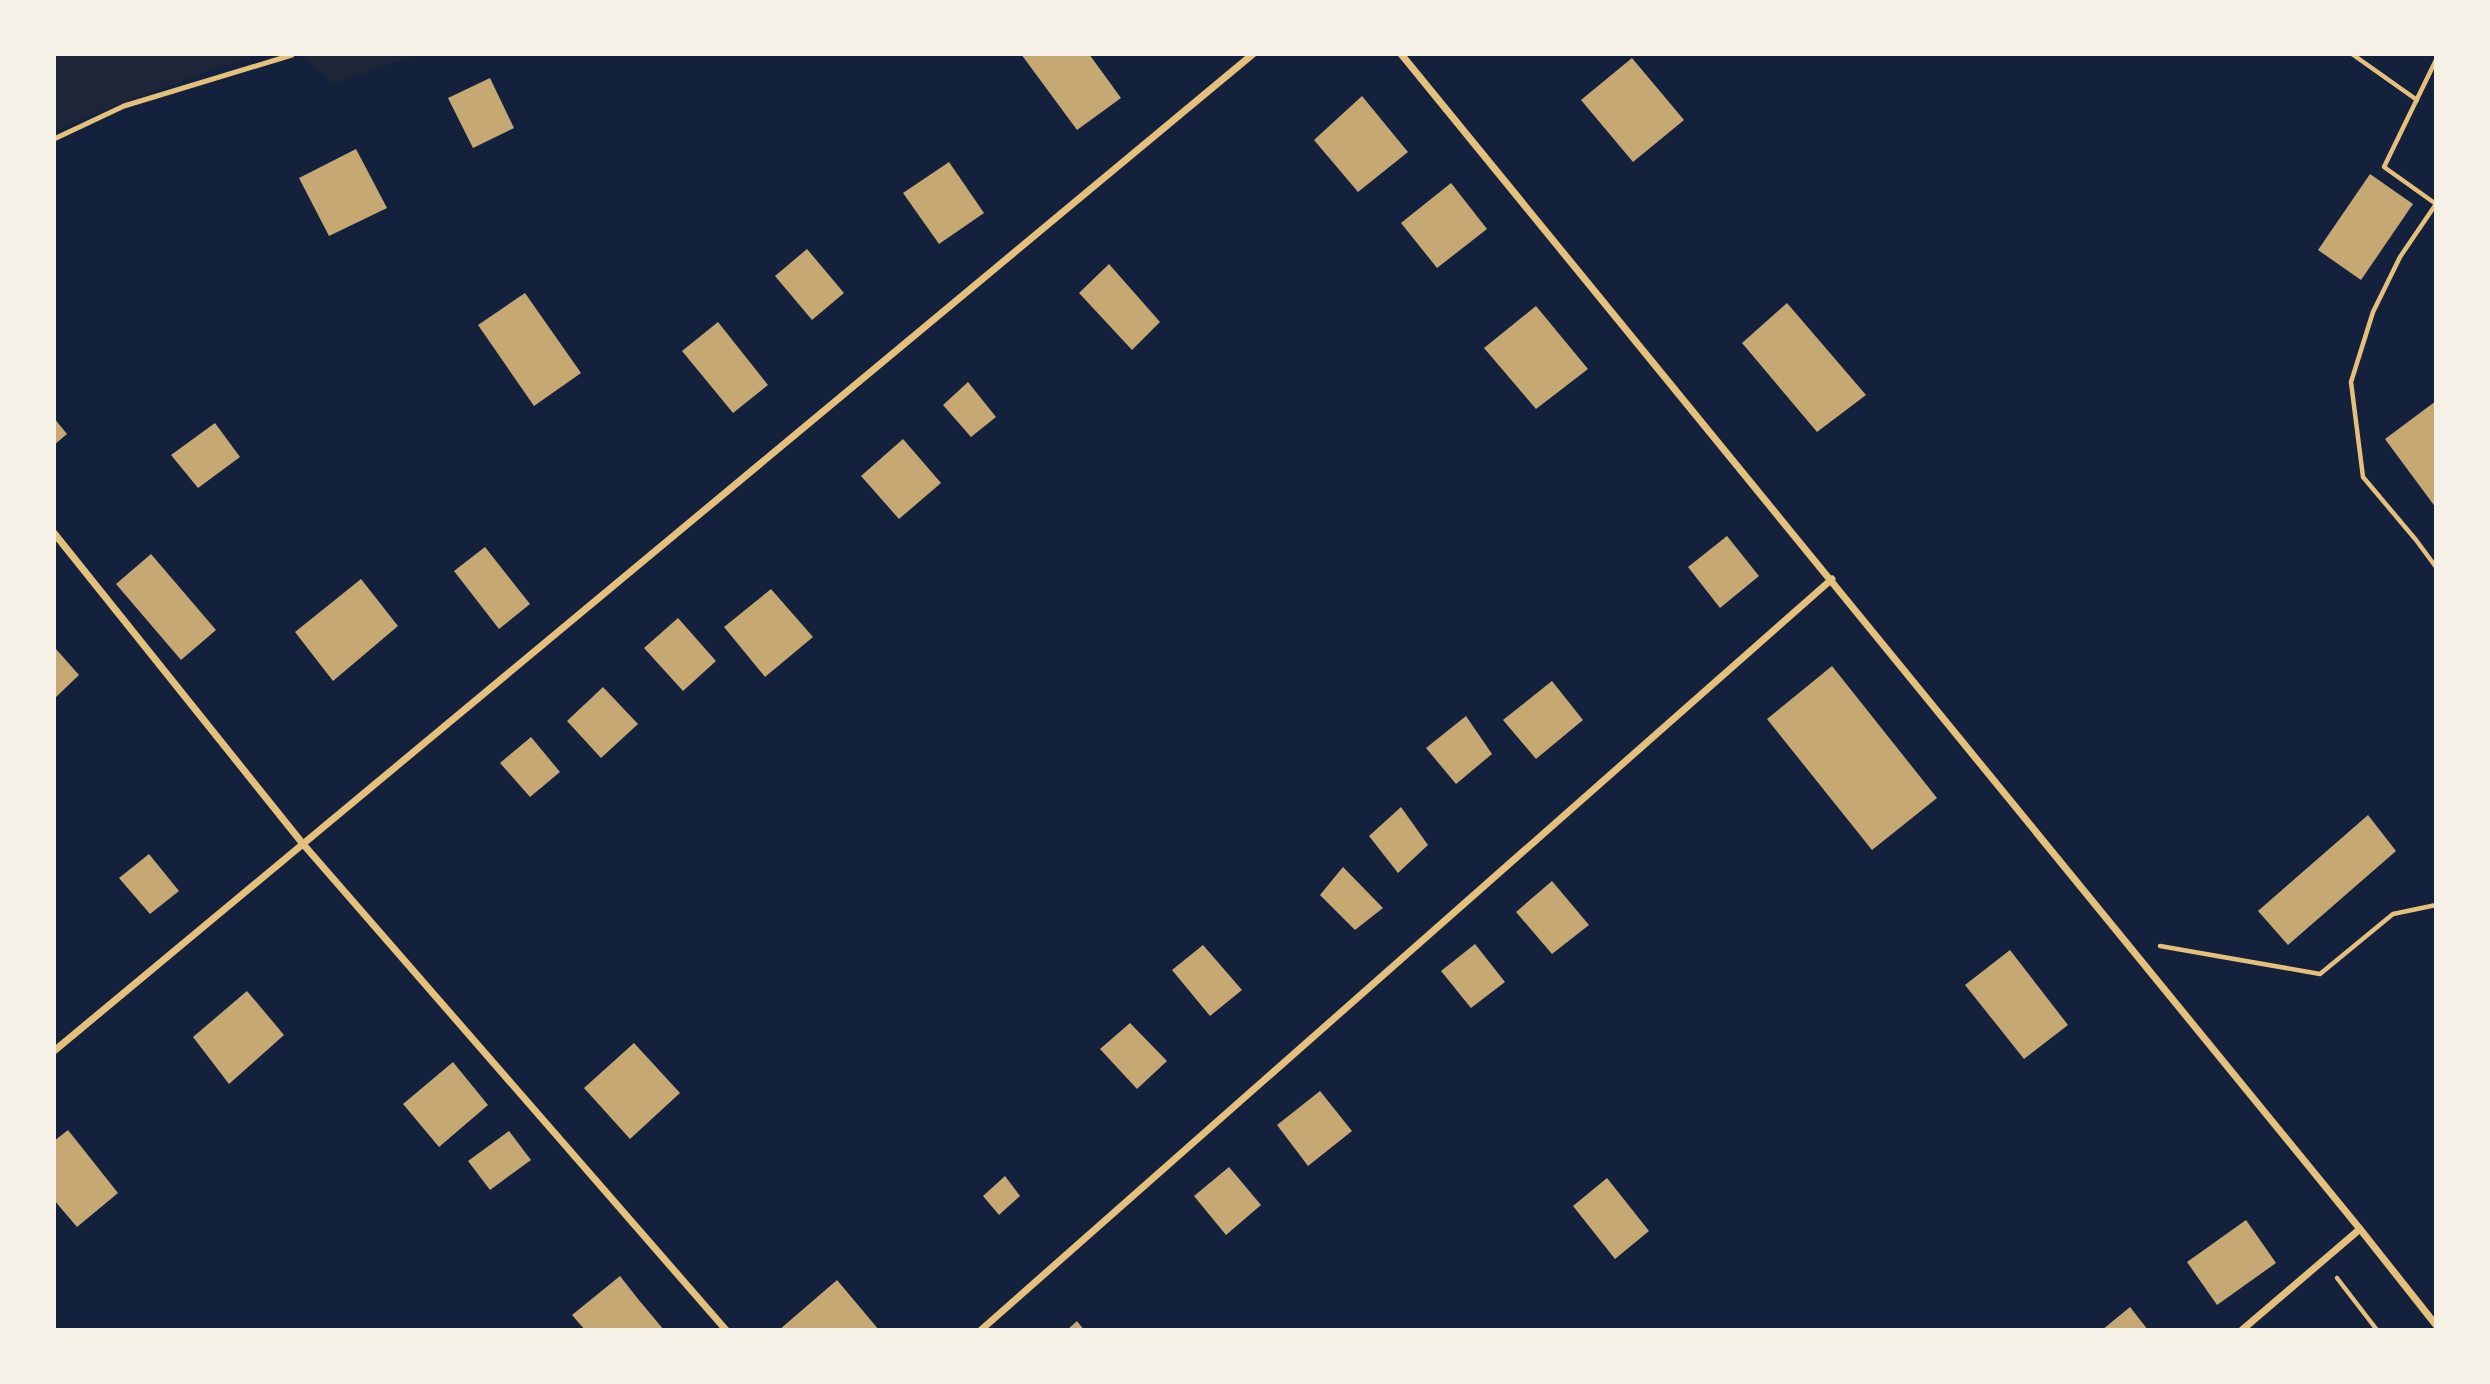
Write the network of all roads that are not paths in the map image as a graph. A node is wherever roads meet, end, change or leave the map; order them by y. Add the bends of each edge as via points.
1 (1253, 54) edge
2 (1401, 54) edge
3 (292, 55) edge
4 (54, 139) edge
5 (54, 533) edge
6 (1832, 579) junction
7 (303, 844) junction
8 (54, 1051) edge
9 (2360, 1229) junction
10 (2436, 1325) edge
11 (726, 1330) edge
12 (981, 1330) edge
13 (2242, 1330) edge

1 - 7 street
2 - 6 street
3 - 4 lane via 124,106
5 - 7 street
6 - 9 street
6 - 12 street
7 - 8 street
7 - 11 street
9 - 10 street
9 - 13 street

